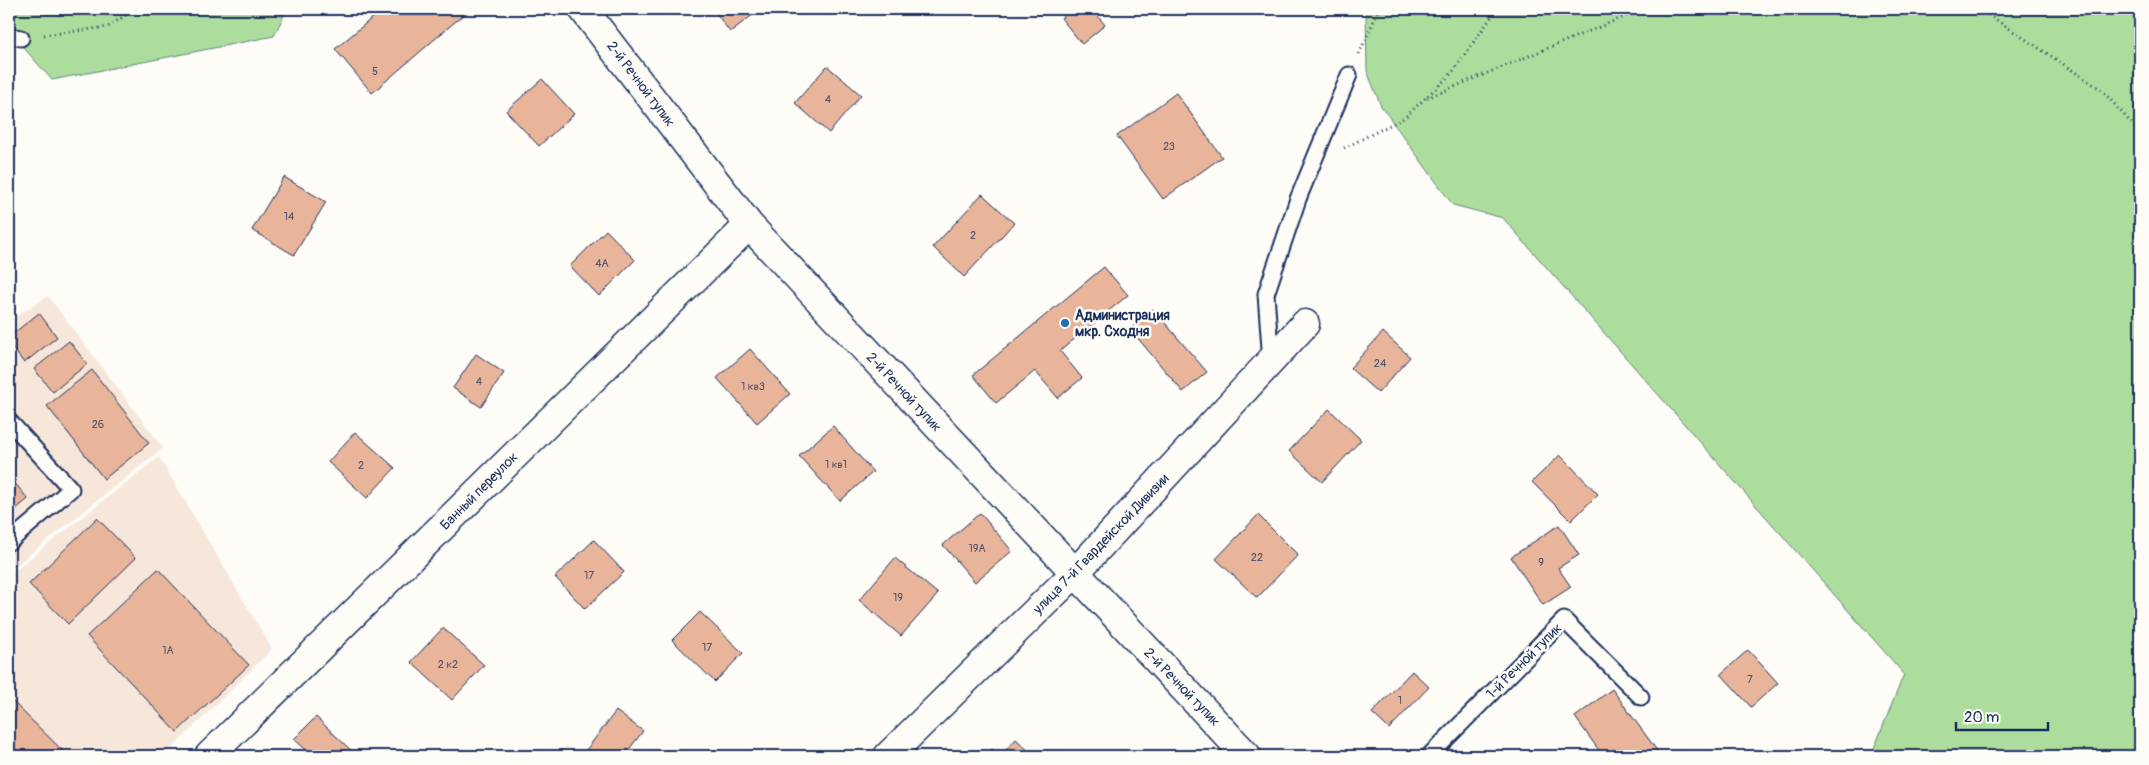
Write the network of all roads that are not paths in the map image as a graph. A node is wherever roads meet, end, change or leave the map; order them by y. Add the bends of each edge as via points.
1 (583, 9) edge
2 (1349, 75) road end
3 (749, 225) junction
4 (1305, 324) dead end
5 (1271, 363) junction
6 (9, 421) edge
7 (9, 542) edge
8 (1074, 574) junction
9 (1641, 697) dead end
10 (209, 756) edge
11 (888, 756) edge
12 (1247, 756) edge
13 (1429, 756) edge

1 - 3 street, 2-й Речной тупик
2 - 5 lane via 1298,199 1266,294
3 - 8 street, 2-й Речной тупик
3 - 10 street, Банный переулок
4 - 5 street, улица 7-й Гвардейской Дивизии
5 - 8 street, улица 7-й Гвардейской Дивизии
6 - 7 lane via 71,489
8 - 11 street, улица 7-й Гвардейской Дивизии
8 - 12 street, 2-й Речной тупик
9 - 13 lane, 1-й Речной тупик via 1564,620

